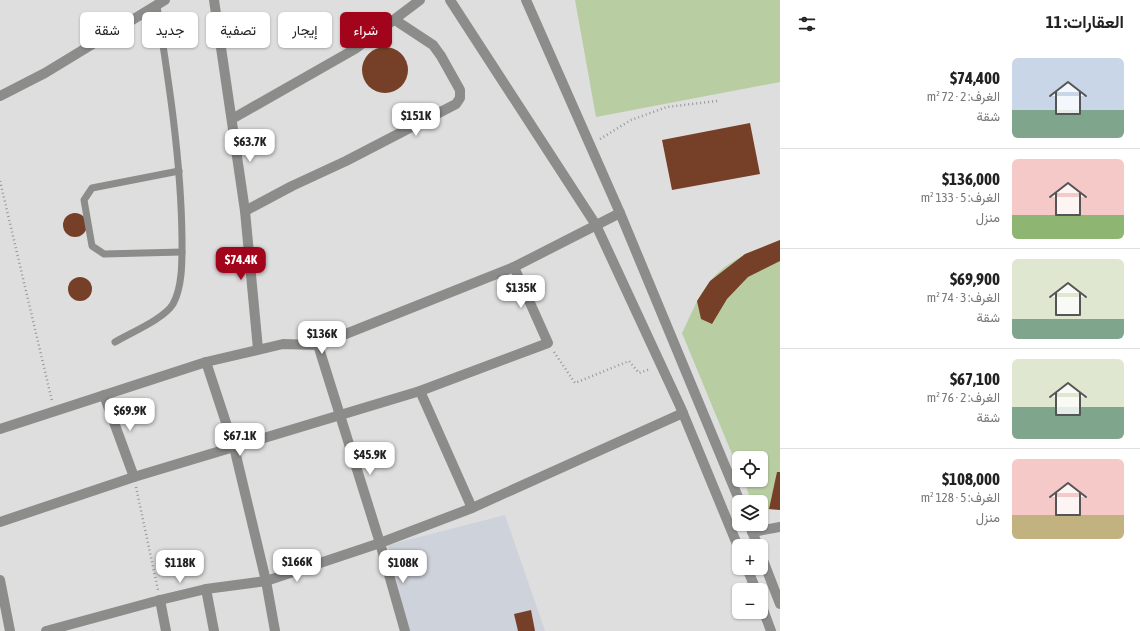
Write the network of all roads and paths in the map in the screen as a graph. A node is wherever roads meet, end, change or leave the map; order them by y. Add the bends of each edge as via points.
1 (214, 0) edge
2 (420, 0) edge
3 (526, 0) edge
4 (454, 1) edge
5 (161, 3) edge
6 (395, 20) junction
7 (0, 96) edge
8 (717, 101) dead end
9 (232, 119) junction
10 (591, 144) junction
11 (179, 171) junction
12 (0, 181) edge
13 (245, 211) junction
14 (620, 213) junction
15 (596, 225) junction
16 (182, 252) junction
17 (514, 267) junction
18 (115, 342) dead end
19 (548, 343) junction
20 (318, 345) junction
21 (258, 349) junction
22 (206, 362) junction
23 (662, 365) junction
24 (420, 391) junction
25 (104, 395) junction
26 (55, 412) junction
27 (683, 413) junction
28 (340, 416) junction
29 (0, 429) edge
30 (234, 447) junction
31 (134, 477) junction
32 (737, 495) edge
33 (472, 508) junction
34 (0, 522) edge
35 (768, 527) edge
36 (780, 527) edge
37 (735, 539) edge
38 (380, 543) junction
39 (768, 573) edge
40 (0, 580) edge
41 (266, 581) junction
42 (206, 589) junction
43 (160, 600) junction
44 (780, 604) edge
45 (767, 619) edge
46 (10, 631) edge
47 (46, 631) edge
48 (166, 631) edge
49 (214, 631) edge
50 (275, 631) edge
51 (405, 631) edge
52 (771, 631) edge

1 - 9 street
2 - 6 street
3 - 10 street
4 - 15 street
5 - 7 street via 46,73
5 - 11 lane
6 - 9 street via 340,59
6 - 13 street via 437,50 460,90 459,101
8 - 10 path via 667,107 631,120
9 - 13 street
10 - 14 street
11 - 16 lane
11 - 16 lane via 92,188 84,200 92,246 97,251 104,254
12 - 26 path
13 - 21 street
14 - 15 street
14 - 32 street
15 - 17 street
15 - 23 street
16 - 18 lane via 180,277 172,304 164,314
17 - 19 street
17 - 20 street
19 - 23 path via 575,383 629,362 639,373
19 - 24 street
20 - 21 street via 283,344
20 - 28 street
21 - 22 street
22 - 25 street
22 - 30 street
23 - 27 street
24 - 28 street
24 - 33 street
25 - 26 street
25 - 31 street
26 - 29 street
27 - 33 street
27 - 37 street
28 - 30 street
28 - 38 street
30 - 31 street
30 - 41 street
31 - 34 street
31 - 43 path
33 - 38 street
35 - 36 street
38 - 41 street
38 - 51 street
39 - 44 street
40 - 46 street
41 - 42 street
41 - 50 street
42 - 43 street
42 - 49 street
43 - 47 street
43 - 48 street
45 - 52 street

